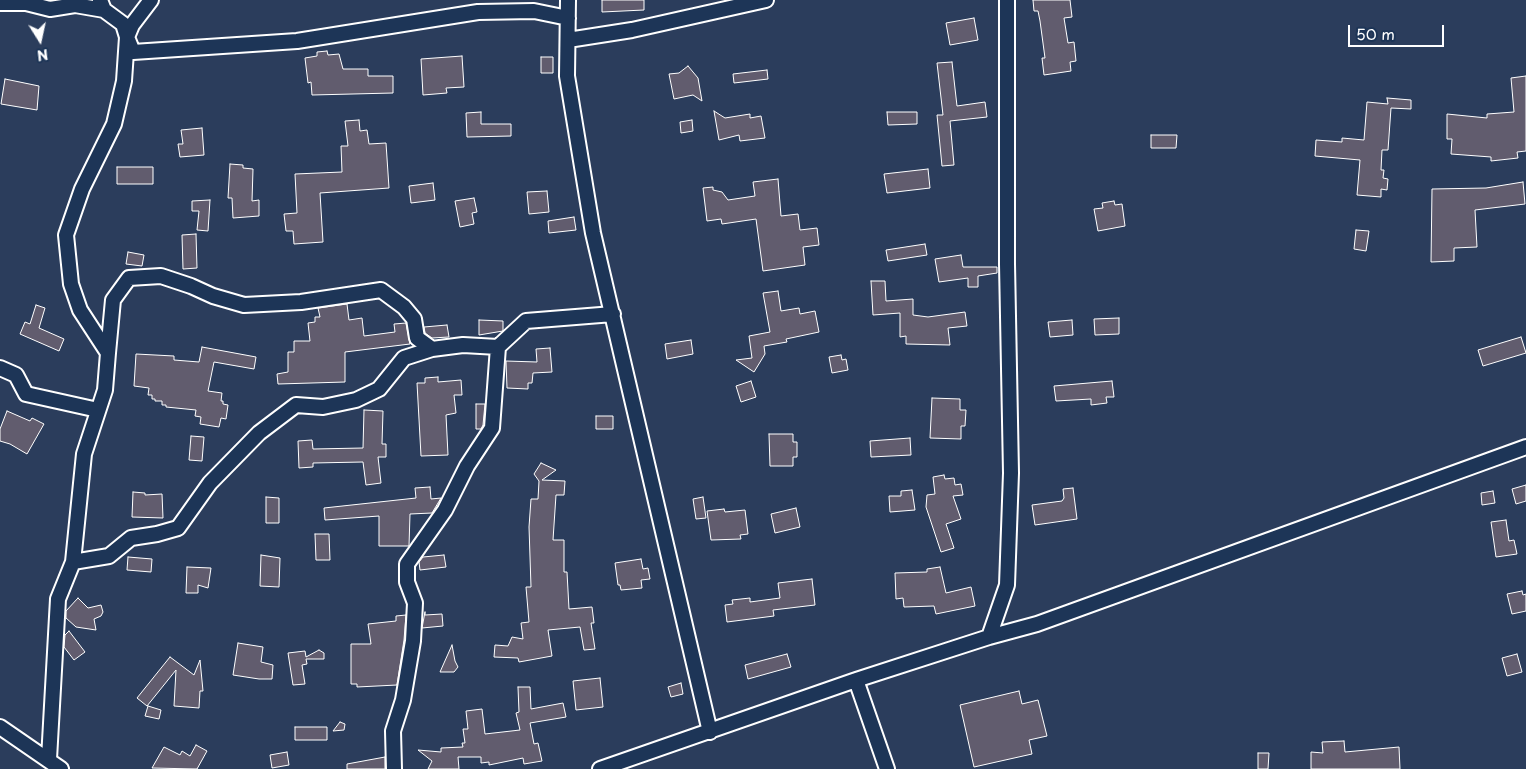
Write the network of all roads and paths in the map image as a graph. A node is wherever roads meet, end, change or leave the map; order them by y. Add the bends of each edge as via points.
1 (151, 0) edge
2 (568, 0) edge
3 (766, 0) edge
4 (1007, 0) edge
5 (0, 3) edge
6 (102, 5) edge
7 (568, 18) junction
8 (127, 37) junction
9 (568, 40) junction
10 (613, 314) junction
11 (498, 346) junction
12 (432, 349) junction
13 (108, 353) junction
14 (0, 368) edge
15 (98, 410) junction
16 (1526, 446) edge
17 (73, 562) junction
18 (989, 637) junction
19 (856, 680) junction
20 (0, 727) edge
21 (710, 732) junction
22 (49, 759) junction
23 (61, 769) edge
24 (394, 769) edge
25 (600, 769) edge
26 (888, 769) edge

1 - 8 street
2 - 7 street
3 - 9 street via 632,30
4 - 18 street via 1011,482 1007,584
5 - 6 street via 26,3 50,9
6 - 8 street via 123,24
7 - 8 street via 534,11 478,12 297,41 133,52
7 - 9 street
8 - 13 street via 124,81 114,124 82,189 66,235 71,284 80,310
9 - 10 street via 567,76 574,127 592,234
10 - 11 street via 526,321
10 - 21 street
11 - 12 street via 463,345
11 - 24 street via 492,428 467,466 446,510 407,564 407,582 415,603 413,641 403,700 393,731
12 - 13 street via 417,338 414,320 404,307 381,290 301,302 244,305 161,276 129,278 113,300
12 - 17 street via 404,358 379,389 356,400 323,407 296,405 259,433 210,483 178,528 131,538 109,556
13 - 15 street via 105,390
14 - 15 street via 16,375 26,394
15 - 17 street via 84,454
16 - 18 street via 1037,624
17 - 22 street via 58,599
18 - 19 street
19 - 21 street
19 - 26 street
20 - 22 street
21 - 25 street
22 - 23 street

